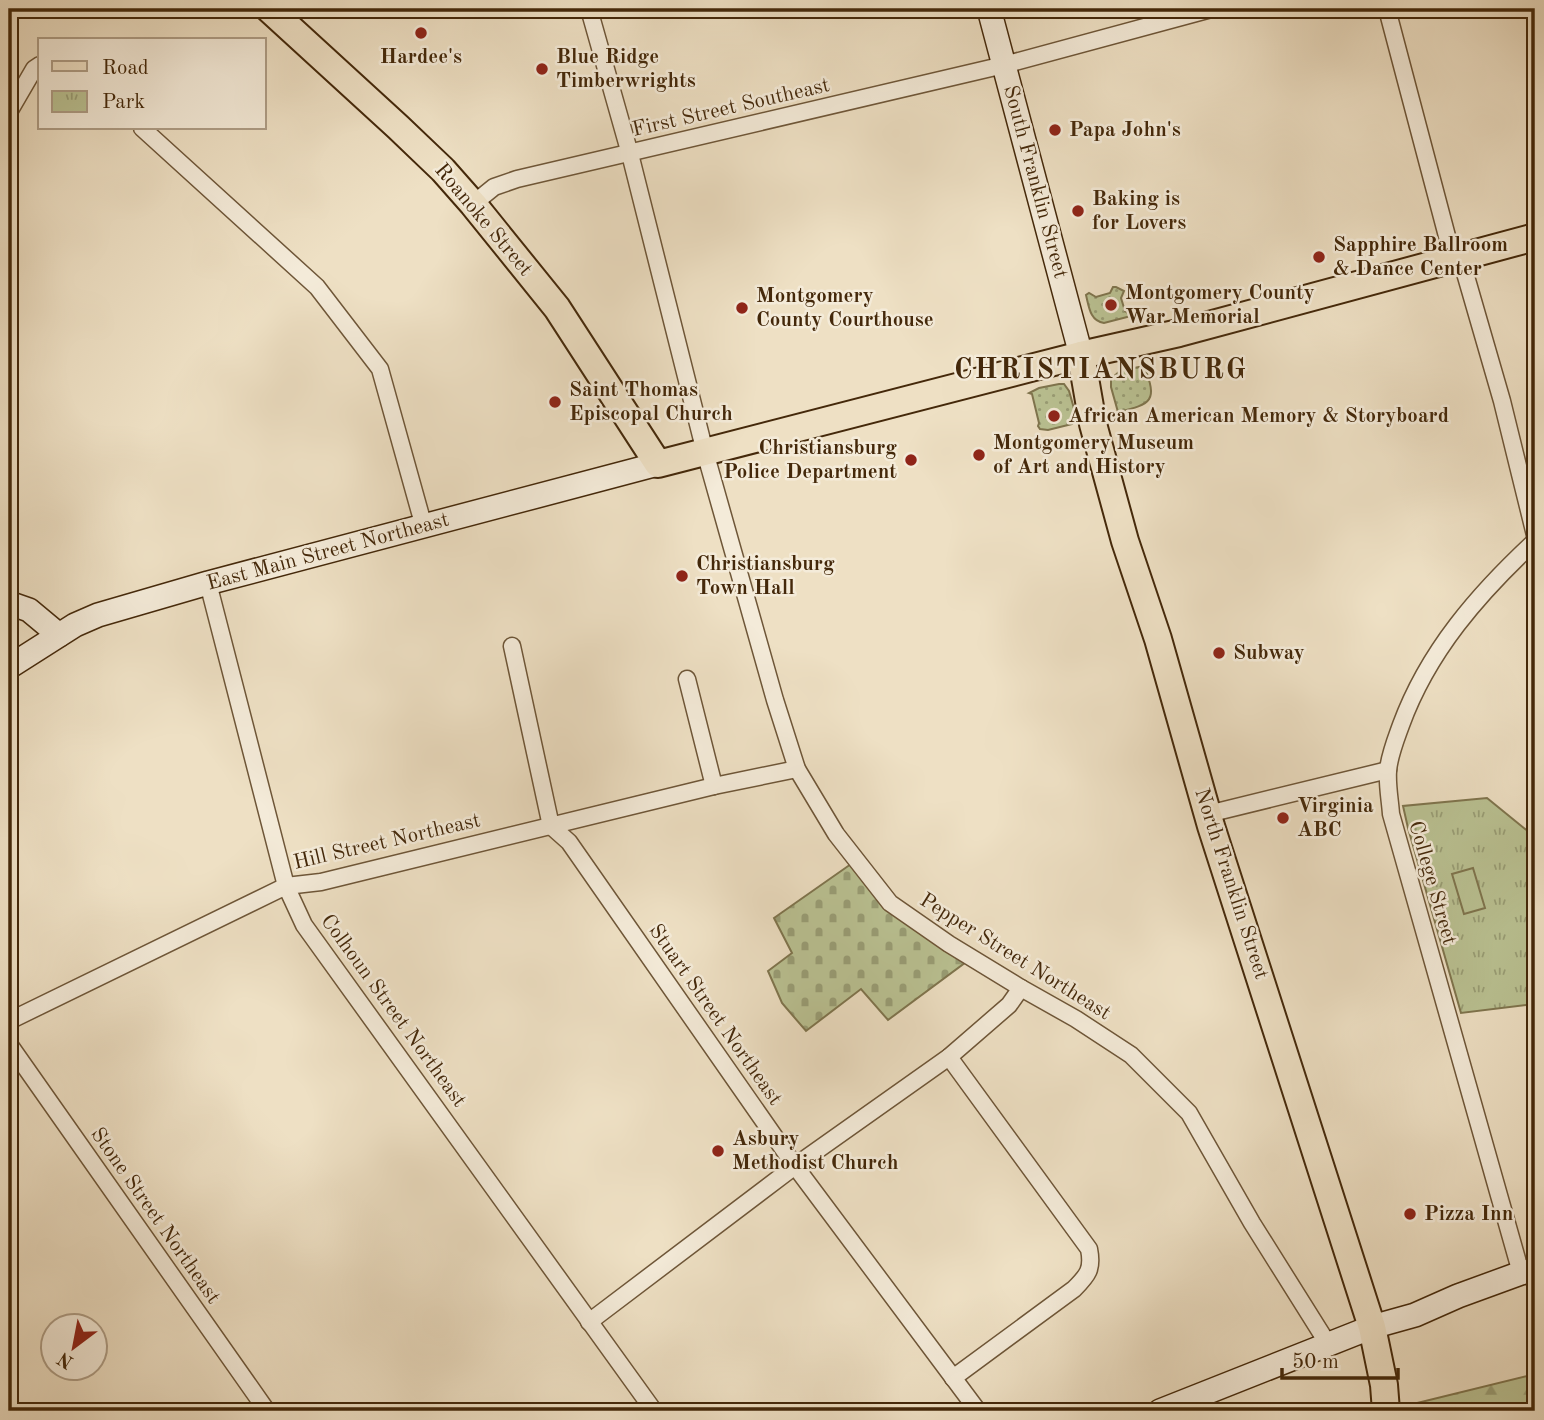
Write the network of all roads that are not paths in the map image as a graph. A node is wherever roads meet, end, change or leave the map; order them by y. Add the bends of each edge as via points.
1 (269, 9) edge
2 (589, 9) edge
3 (989, 9) edge
4 (1211, 9) edge
5 (1387, 9) edge
6 (1004, 65) junction
7 (37, 67) edge
8 (9, 112) edge
9 (144, 130) edge
10 (630, 154) junction
11 (474, 204) junction
12 (1535, 237) edge
13 (1457, 258) junction
14 (1081, 355) junction
15 (705, 452) junction
16 (658, 464) junction
17 (424, 527) junction
18 (1535, 535) edge
19 (1535, 541) edge
20 (208, 583) junction
21 (9, 603) edge
22 (59, 635) junction
23 (512, 646) dead end
24 (9, 667) edge
25 (687, 679) dead end
26 (797, 769) junction
27 (1388, 770) junction
28 (713, 786) junction
29 (1208, 814) junction
30 (551, 826) junction
31 (286, 886) junction
32 (1021, 988) junction
33 (9, 1021) edge
34 (9, 1045) edge
35 (949, 1057) junction
36 (795, 1166) junction
37 (1528, 1271) edge
38 (589, 1322) junction
39 (1372, 1327) junction
40 (1328, 1344) junction
41 (953, 1378) junction
42 (267, 1411) edge
43 (654, 1411) edge
44 (978, 1411) edge
45 (1160, 1411) edge
46 (1386, 1411) edge

1 - 11 main road, Roanoke Street
2 - 10 street, Pepper Street Northeast
3 - 6 street, South Franklin Street
4 - 6 street, First Street Southeast
5 - 13 street via 1448,240
6 - 10 street, First Street Southeast
6 - 14 street, South Franklin Street
7 - 8 street
9 - 17 street via 317,287 380,369
10 - 11 street, First Street Southeast via 517,179 494,187
10 - 15 street, Pepper Street Northeast
11 - 16 main road, Roanoke Street via 557,308
12 - 13 main road
13 - 14 main road
13 - 18 street via 1499,389
14 - 15 main road
14 - 29 main road, North Franklin Street via 1093,424 1125,541
15 - 16 main road
15 - 26 street, Pepper Street Northeast
16 - 17 street, East Main Street Northeast
17 - 20 street, East Main Street Northeast
19 - 27 street, College Street via 1482,594 1441,646 1413,695
20 - 22 street, East Main Street Northeast via 98,615
20 - 31 street, Colhoun Street Northeast
21 - 22 street via 29,610
22 - 24 street, East Main Street Northeast
23 - 30 street
25 - 28 street
26 - 28 street, Hill Street Northeast
26 - 32 street, Pepper Street Northeast via 836,834 890,902
27 - 29 street
27 - 37 street, College Street via 1391,814
28 - 30 street, Hill Street Northeast
29 - 39 main road, North Franklin Street
30 - 31 street, Hill Street Northeast via 321,882
30 - 36 street, Stuart Street Northeast via 569,842
31 - 33 street, Hill Street Northeast
31 - 38 street, Colhoun Street Northeast via 304,925
32 - 35 street via 1009,1005
32 - 40 street, Pepper Street Northeast via 1130,1055 1189,1113
34 - 42 street, Stone Street Northeast
35 - 36 street
35 - 41 street via 1088,1249 1091,1262 1074,1289
36 - 38 street
36 - 41 street, Stuart Street Northeast
37 - 39 street
38 - 43 street, Colhoun Street Northeast
39 - 40 street
39 - 46 main road, North Franklin Street
40 - 45 street
41 - 44 street, Stuart Street Northeast

